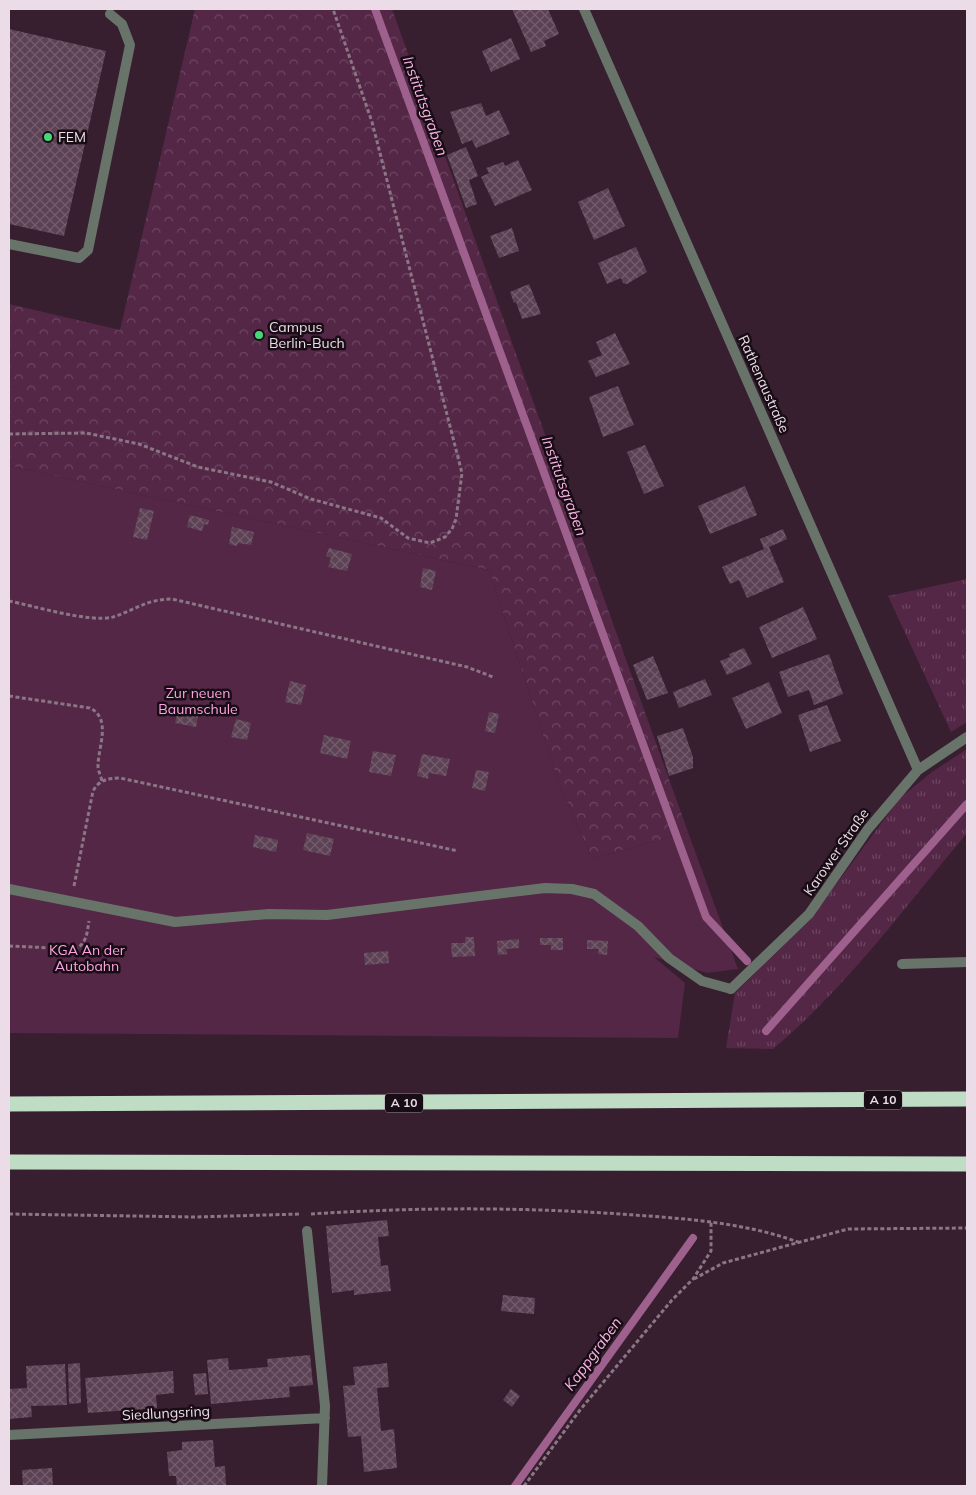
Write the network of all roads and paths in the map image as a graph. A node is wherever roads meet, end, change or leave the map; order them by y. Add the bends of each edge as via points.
1 (333, 9) edge
2 (584, 9) edge
3 (110, 14) dead end
4 (9, 244) edge
5 (9, 434) edge
6 (9, 601) edge
7 (494, 678) dead end
8 (9, 696) edge
9 (967, 737) edge
10 (918, 770) junction
11 (102, 781) junction
12 (458, 851) dead end
13 (9, 889) edge
14 (71, 902) junction
15 (92, 906) junction
16 (9, 946) edge
17 (967, 962) edge
18 (902, 964) dead end
19 (967, 1098) edge
20 (9, 1104) edge
21 (9, 1162) edge
22 (967, 1164) edge
23 (9, 1214) edge
24 (711, 1221) junction
25 (967, 1228) edge
26 (307, 1231) dead end
27 (798, 1242) junction
28 (693, 1279) junction
29 (325, 1418) junction
30 (9, 1435) edge
31 (322, 1486) edge
32 (524, 1486) edge

1 - 5 path via 372,122 462,473 452,529 445,537 430,543 408,538 381,518 311,498 271,482 198,467 139,444 86,433
2 - 10 street, Rathenaustraße
3 - 4 street via 122,24 130,45 88,250 79,258
6 - 7 path via 97,619 112,617 147,602 172,599 467,667
8 - 11 path via 97,711 103,725 98,768
9 - 10 street, Karower Straße
10 - 15 street, Karower Straße via 868,829 809,914 731,989 702,981 669,958 638,926 594,894 572,889 544,888 327,915 268,914 175,922
11 - 12 path via 120,778
11 - 14 path via 93,792
13 - 14 street
14 - 15 street
15 - 16 path via 86,939 76,949
17 - 18 street
19 - 20 highway, A 10
21 - 22 highway
23 - 24 path via 196,1217 403,1208 578,1211
24 - 27 path via 780,1235
24 - 28 path via 711,1251
25 - 27 path via 848,1229
26 - 29 street
27 - 28 path via 723,1263
28 - 32 path via 580,1410
29 - 30 street, Siedlungsring
29 - 31 street

